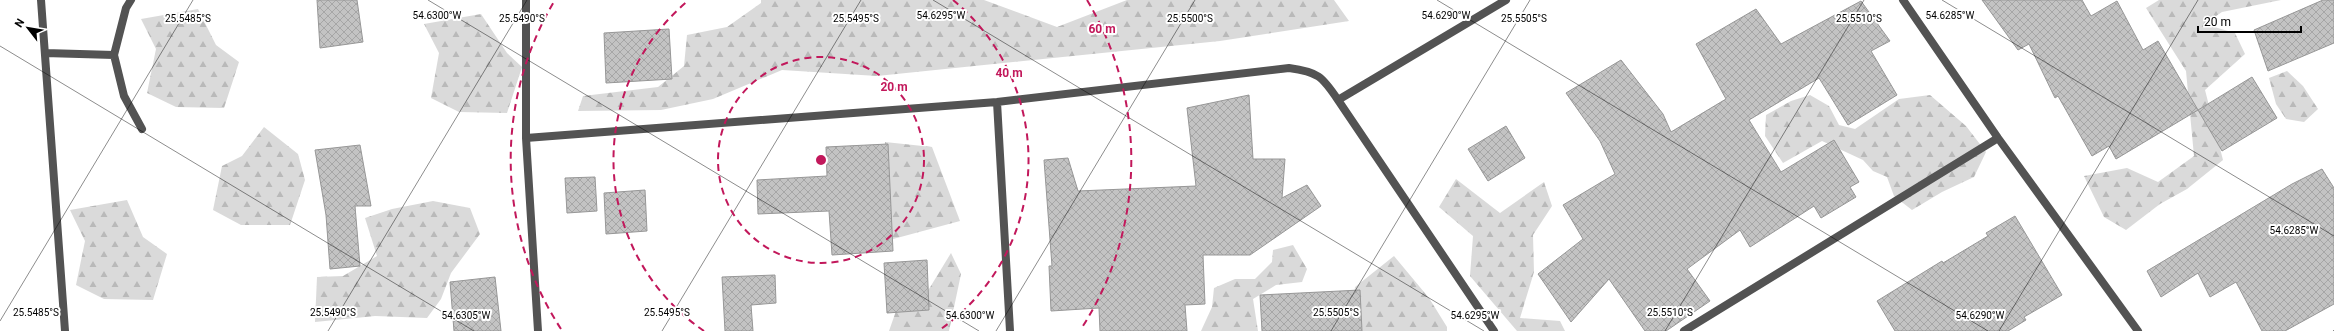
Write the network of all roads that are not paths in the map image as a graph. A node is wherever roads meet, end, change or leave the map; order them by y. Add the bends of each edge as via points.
1 (41, 0) edge
2 (131, 0) edge
3 (526, 0) edge
4 (1506, 0) edge
5 (1903, 0) edge
6 (45, 53) junction
7 (114, 55) junction
8 (1338, 100) junction
9 (997, 102) junction
10 (142, 128) dead end
11 (526, 138) junction
12 (1998, 138) junction
13 (65, 331) edge
14 (538, 331) edge
15 (1010, 331) edge
16 (1494, 331) edge
17 (1684, 331) edge
18 (2138, 331) edge

1 - 6 street
2 - 7 street via 126,8
3 - 11 street
4 - 8 street
5 - 12 street
6 - 7 street
6 - 13 street
7 - 10 street via 124,96
8 - 9 street via 1327,84 1314,73 1289,68
8 - 16 street
9 - 11 street
9 - 15 street
11 - 14 street
12 - 17 street
12 - 18 street

